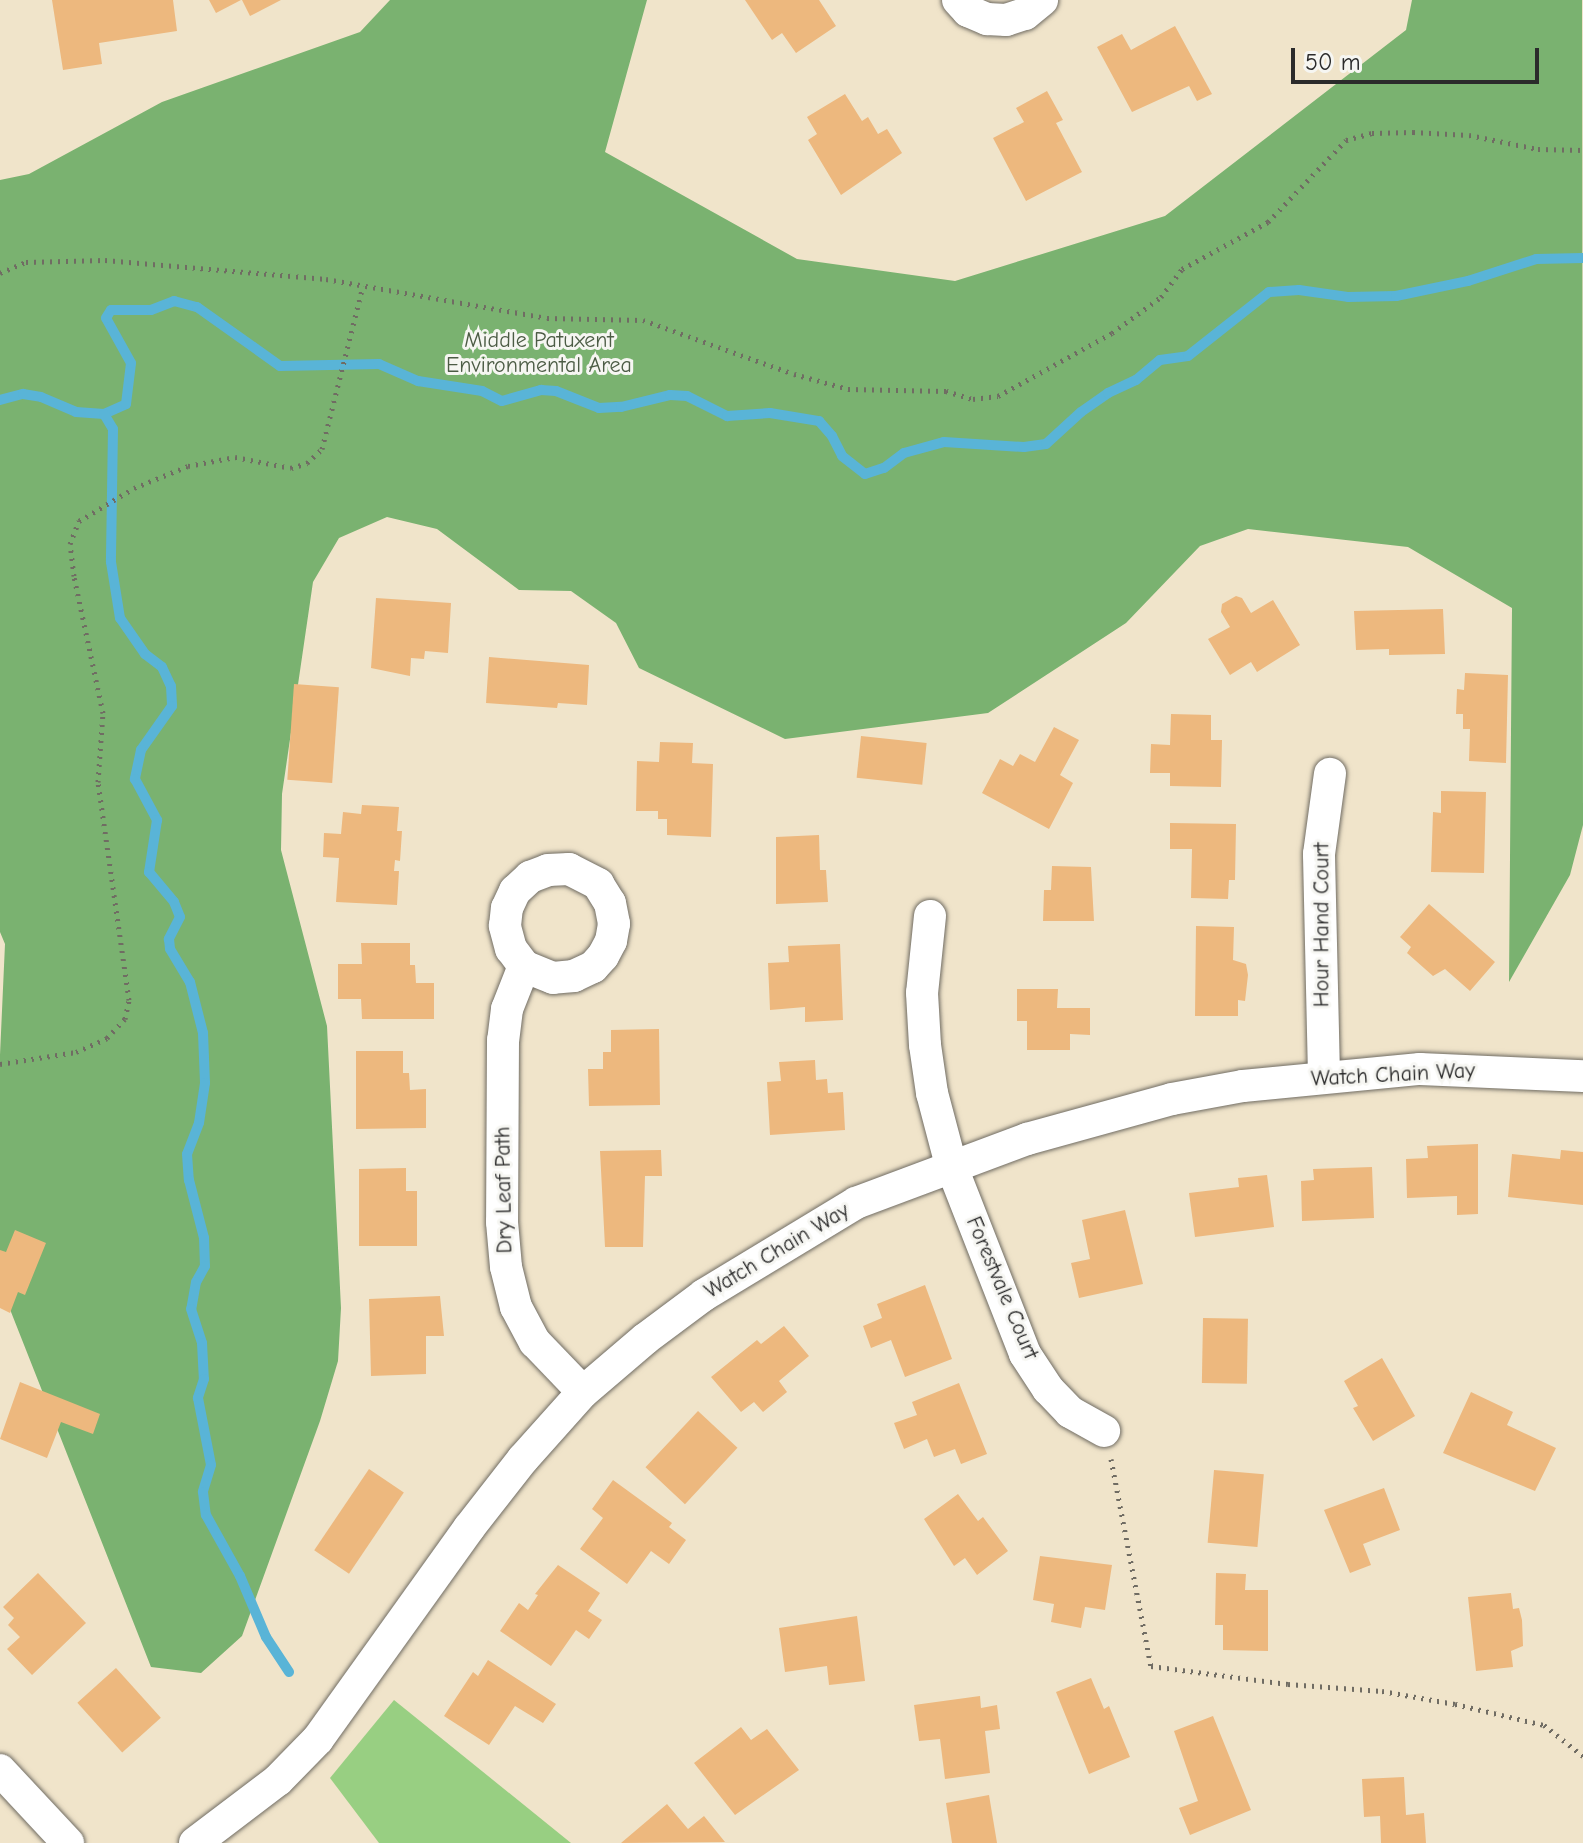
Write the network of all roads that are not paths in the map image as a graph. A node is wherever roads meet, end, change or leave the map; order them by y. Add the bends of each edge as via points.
1 (958, 0) edge
2 (1042, 0) edge
3 (1330, 774) dead end
4 (930, 916) dead end
5 (524, 966) dead end
6 (1324, 1076) junction
7 (1583, 1076) edge
8 (951, 1165) junction
9 (583, 1392) junction
10 (1104, 1431) road end
11 (0, 1770) edge
12 (68, 1843) edge
13 (195, 1843) edge

1 - 2 street via 987,19 1006,20
3 - 6 street, Hour Hand Court via 1319,854
4 - 8 street, Forestvale Court via 922,993 925,1045
5 - 9 street, Dry Leaf Path via 507,1009 503,1040 506,1267 516,1307 535,1342
6 - 7 street, Watch Chain Way via 1420,1069
6 - 8 street, Watch Chain Way via 1172,1099
8 - 9 street, Watch Chain Way via 856,1203 775,1250 645,1339
8 - 10 street, Forestvale Court via 1025,1354 1070,1412
9 - 13 street, Watch Chain Way via 469,1528 318,1739 278,1780
11 - 12 street

